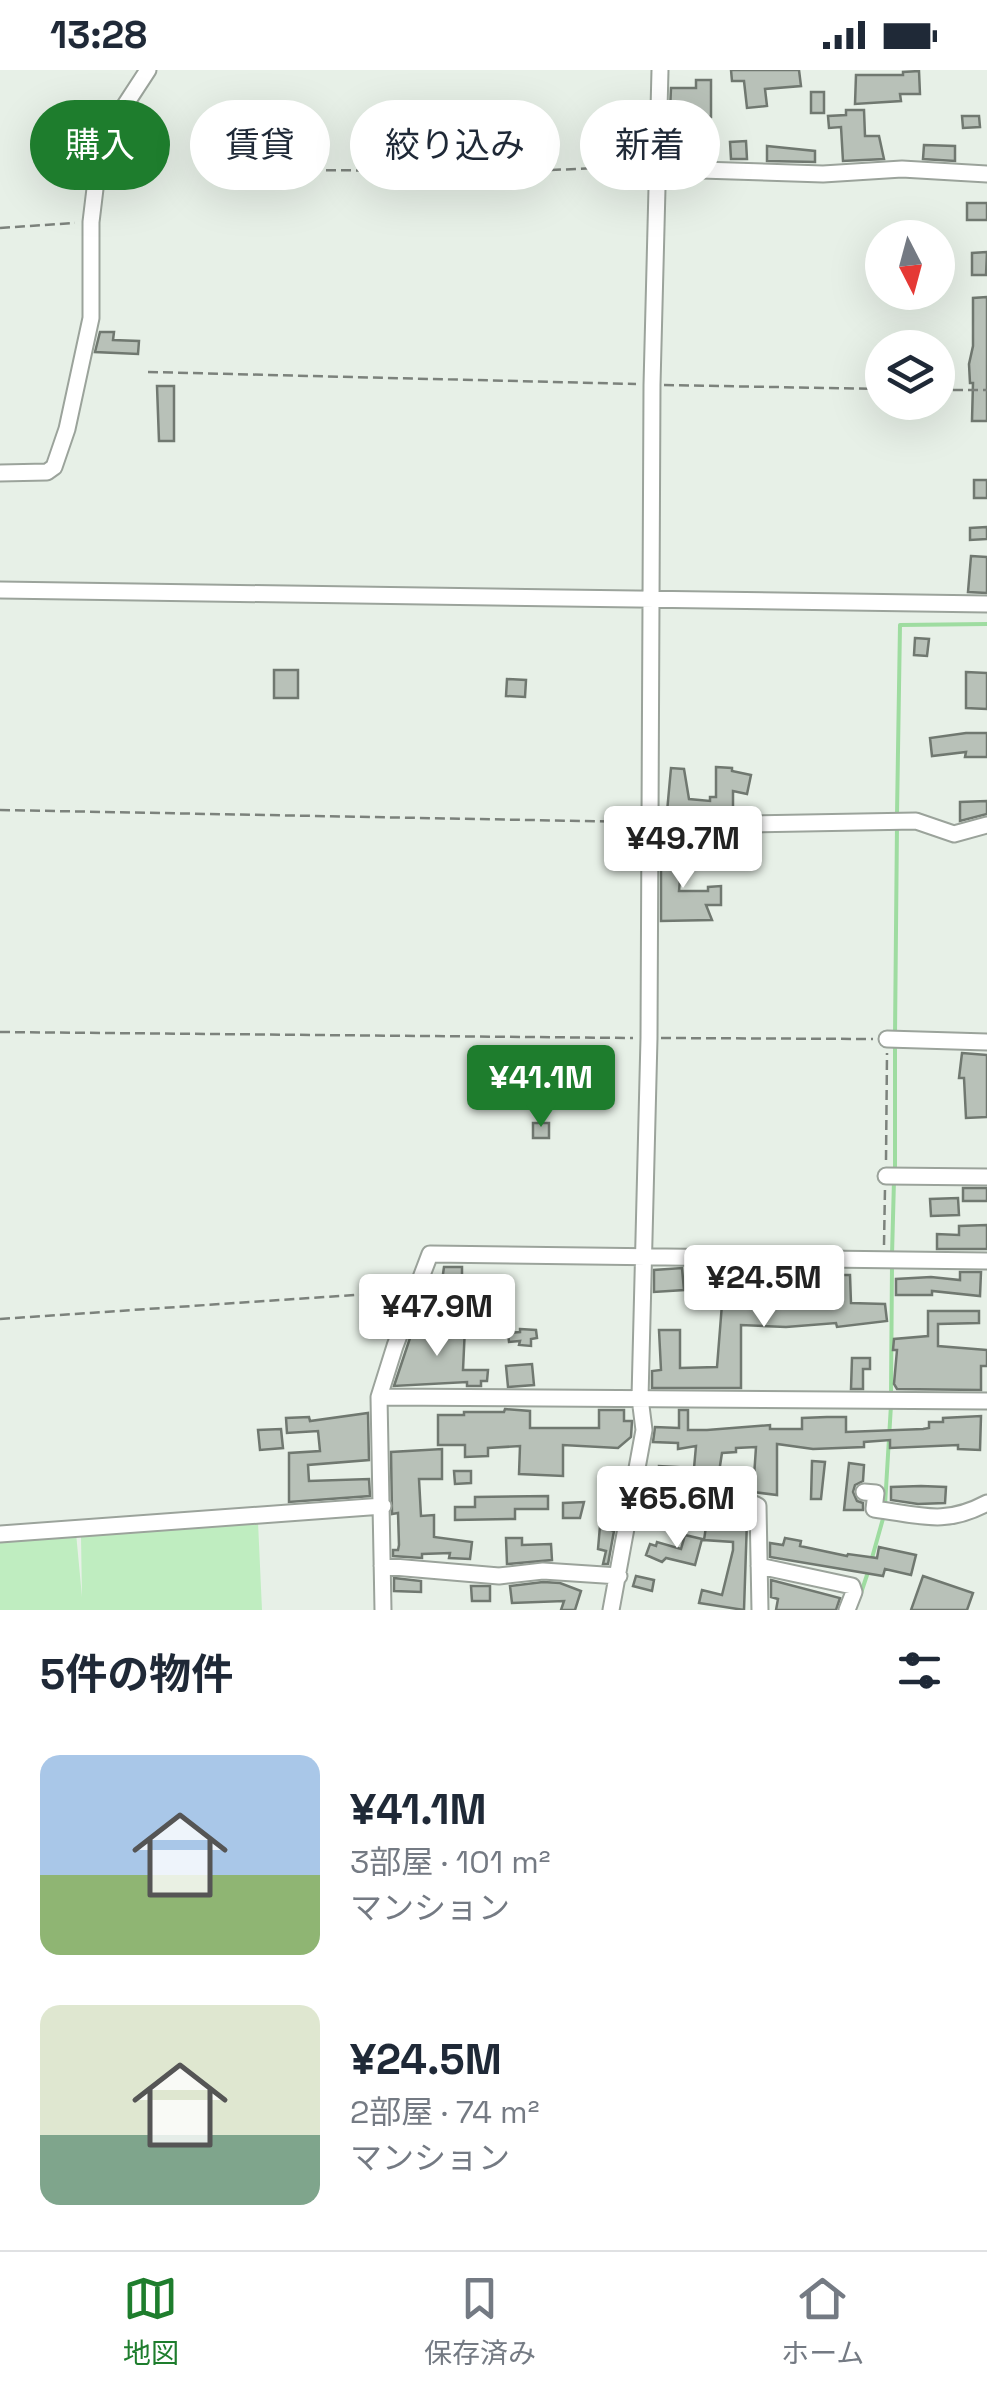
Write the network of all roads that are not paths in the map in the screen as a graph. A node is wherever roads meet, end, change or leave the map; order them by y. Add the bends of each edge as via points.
1 (148, 70) edge
2 (660, 70) edge
3 (659, 100) edge
4 (720, 171) edge
5 (987, 174) edge
6 (657, 190) edge
7 (0, 473) edge
8 (0, 590) edge
9 (652, 601) junction
10 (987, 604) edge
11 (650, 822) junction
12 (987, 826) edge
13 (887, 1038) road end
14 (987, 1042) edge
15 (886, 1176) road end
16 (987, 1177) edge
17 (644, 1256) junction
18 (987, 1260) edge
19 (379, 1397) junction
20 (640, 1398) junction
21 (987, 1401) edge
22 (634, 1490) junction
23 (864, 1492) dead end
24 (987, 1503) edge
25 (382, 1506) junction
26 (0, 1534) edge
27 (382, 1566) junction
28 (759, 1566) junction
29 (618, 1576) junction
30 (383, 1610) edge
31 (611, 1610) edge
32 (760, 1610) edge
33 (846, 1610) edge

1 - 7 street via 114,122 97,172 91,318 54,467
2 - 3 street
4 - 5 street
6 - 9 street
8 - 9 street
9 - 10 street
9 - 11 street
11 - 12 street via 916,821 954,834
11 - 17 street
13 - 14 street
15 - 16 street
17 - 18 street
17 - 19 street via 430,1254
17 - 20 street
19 - 20 street
19 - 25 street
20 - 21 street
20 - 22 street via 644,1430
22 - 28 street via 753,1502 760,1515
22 - 29 street
23 - 24 street via 876,1493 874,1509 933,1518 964,1515
25 - 26 street
25 - 27 street
27 - 29 street via 499,1576 543,1570
27 - 30 street
28 - 32 street
28 - 33 street via 852,1586
29 - 31 street

